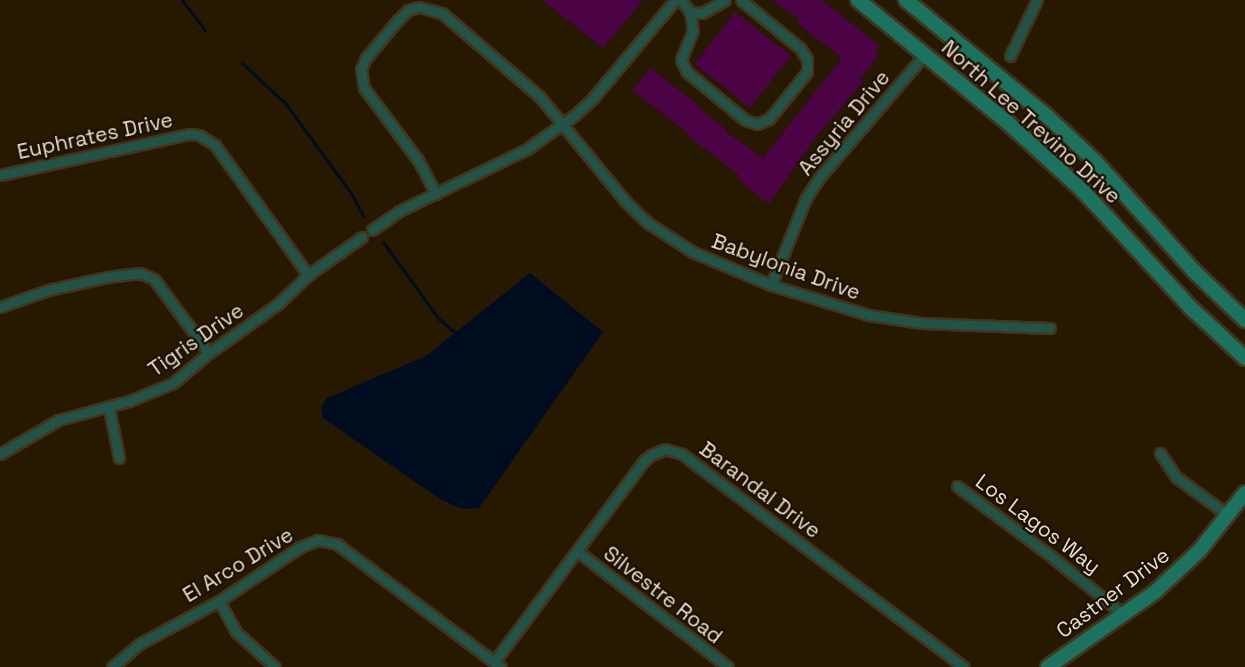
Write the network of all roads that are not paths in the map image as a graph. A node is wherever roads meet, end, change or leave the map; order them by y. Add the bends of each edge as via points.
1 (675, 0) edge
2 (681, 0) edge
3 (725, 0) edge
4 (741, 0) edge
5 (858, 0) edge
6 (906, 0) edge
7 (1037, 0) edge
8 (690, 12) junction
9 (924, 55) junction
10 (1010, 56) dead end
11 (564, 124) junction
12 (0, 175) edge
13 (436, 194) junction
14 (372, 230) dead end
15 (362, 237) dead end
16 (309, 275) junction
17 (771, 285) junction
18 (0, 307) edge
19 (1245, 320) edge
20 (1050, 328) dead end
21 (209, 353) junction
22 (1245, 358) edge
23 (109, 408) junction
24 (1160, 453) dead end
25 (0, 454) edge
26 (119, 458) dead end
27 (957, 486) dead end
28 (1245, 493) edge
29 (1228, 515) junction
30 (577, 551) junction
31 (219, 601) junction
32 (1124, 615) junction
33 (497, 664) edge
34 (112, 667) edge
35 (275, 667) edge
36 (728, 667) edge
37 (964, 667) edge
38 (1048, 667) edge

1 - 11 street via 594,98
2 - 8 street
3 - 8 street via 702,13
4 - 8 street via 800,48 807,59 807,72 769,119 757,124 745,120 687,72 681,60 693,30
5 - 9 main road, North Lee Trevino Drive
6 - 19 main road, North Lee Trevino Drive via 1094,160
7 - 10 street
9 - 17 street, Assyria Drive via 819,178 806,198
9 - 22 main road, North Lee Trevino Drive via 1007,122 1083,191 1191,308
11 - 13 street via 527,149
11 - 13 street, Babylonia Drive via 540,98 442,13 428,8 408,10 361,69 364,88 417,159
11 - 17 street, Babylonia Drive via 648,224 693,252
12 - 16 street, Euphrates Drive via 199,135 215,145
13 - 14 street via 399,211
15 - 16 street, Tigris Drive
16 - 21 street, Tigris Drive via 279,303
17 - 20 street, Babylonia Drive via 869,315 921,323
18 - 21 street via 48,290 140,273 154,279
21 - 23 street, Tigris Drive via 173,383
23 - 25 street, Tigris Drive via 58,420
23 - 26 street
24 - 29 street via 1176,477
27 - 32 street, Los Lagos Way
28 - 29 main road, Castner Drive
29 - 32 main road, Castner Drive via 1184,567
30 - 33 street, Barandal Drive
30 - 36 street, Silvestre Road
30 - 37 street, Barandal Drive via 644,461 659,451 674,450
31 - 33 street, El Arco Drive via 309,542 328,541
31 - 34 street, El Arco Drive via 141,643
31 - 35 street via 236,632
32 - 38 main road, Castner Drive

